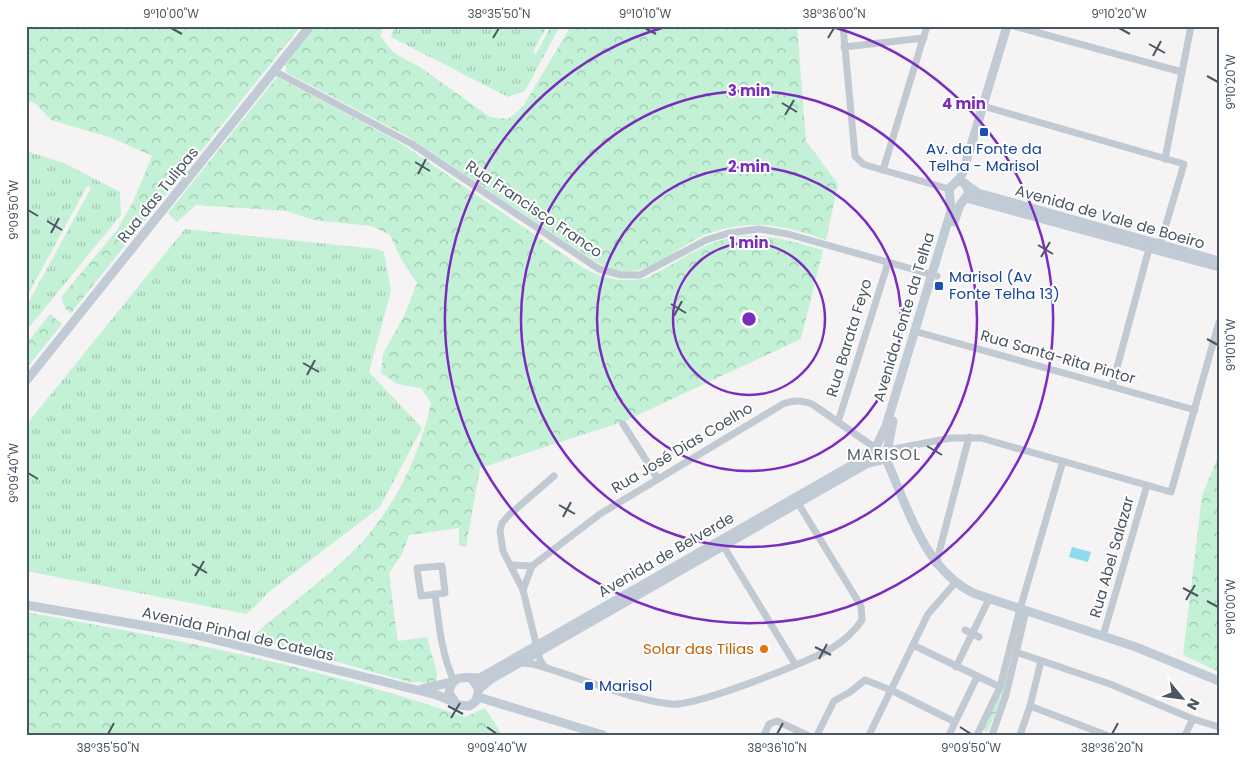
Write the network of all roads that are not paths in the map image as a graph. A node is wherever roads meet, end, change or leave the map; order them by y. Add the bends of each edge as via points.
1 (310, 26) edge
2 (843, 26) edge
3 (927, 26) edge
4 (1007, 26) edge
5 (1013, 26) edge
6 (1191, 26) edge
7 (924, 38) junction
8 (844, 47) junction
9 (274, 71) junction
10 (1182, 72) junction
11 (985, 107) junction
12 (1165, 159) junction
13 (883, 170) junction
14 (957, 181) junction
15 (967, 186) junction
16 (950, 192) junction
17 (964, 199) junction
18 (1155, 247) junction
19 (1219, 261) edge
20 (888, 263) junction
21 (1219, 268) edge
22 (934, 275) junction
23 (1219, 322) edge
24 (917, 332) junction
25 (26, 381) edge
26 (1112, 386) junction
27 (1195, 410) junction
28 (838, 422) junction
29 (623, 424) dead end
30 (969, 436) junction
31 (875, 447) junction
32 (889, 449) junction
33 (882, 460) junction
34 (1063, 461) junction
35 (554, 476) dead end
36 (658, 479) junction
37 (1147, 485) junction
38 (797, 500) junction
39 (724, 548) junction
40 (936, 564) junction
41 (512, 565) junction
42 (532, 566) junction
43 (955, 583) junction
44 (524, 590) junction
45 (435, 594) junction
46 (989, 599) junction
47 (26, 605) edge
48 (1024, 610) junction
49 (965, 630) dead end
50 (976, 635) junction
51 (1103, 636) junction
52 (913, 645) junction
53 (538, 649) junction
54 (1016, 652) junction
55 (1041, 661) junction
56 (520, 663) junction
57 (795, 664) junction
58 (545, 667) junction
59 (956, 667) junction
60 (977, 677) junction
61 (471, 678) junction
62 (1219, 681) edge
63 (453, 682) junction
64 (1000, 687) junction
65 (412, 690) junction
66 (891, 690) junction
67 (479, 693) junction
68 (454, 702) junction
69 (1030, 706) junction
70 (1192, 719) junction
71 (955, 722) junction
72 (1219, 727) edge
73 (871, 734) edge
74 (980, 734) edge
75 (603, 735) edge
76 (764, 735) edge
77 (807, 735) edge
78 (817, 735) edge
79 (948, 735) edge
80 (992, 735) edge
81 (1020, 735) edge
82 (1106, 735) edge
83 (1185, 735) edge

1 - 9 main road, Rua das Tulipas
2 - 8 street
3 - 7 street
4 - 11 main road, Avenida Fonte da Telha
5 - 10 street
5 - 11 main road, Avenida Fonte da Telha
6 - 10 street
7 - 8 street
7 - 13 street
8 - 13 street via 853,150 863,164
9 - 20 street, Rua Francisco Franco via 412,144 599,269 621,276 640,275 706,240 759,229 788,234
9 - 25 main road, Rua das Tulipas
10 - 12 street
11 - 12 street
11 - 14 main road, Avenida Fonte da Telha via 962,175
11 - 15 main road, Avenida Fonte da Telha
12 - 18 street via 1184,164
13 - 16 street
14 - 15 main road
14 - 16 main road, Avenida Fonte da Telha
15 - 17 main road, Avenida Fonte da Telha via 969,192
15 - 18 main road, Avenida de Vale de Boeiro via 978,193
16 - 17 main road via 956,200
16 - 22 main road, Avenida Fonte da Telha via 951,211
17 - 18 main road, Avenida de Vale de Boeiro
17 - 22 main road, Avenida Fonte da Telha
18 - 19 main road, Avenida de Vale de Boeiro
18 - 21 main road, Avenida de Vale de Boeiro
18 - 26 street
20 - 22 street, Rua Francisco Franco
20 - 28 street, Rua Barata Feyo
22 - 24 main road, Avenida Fonte da Telha
23 - 27 street
24 - 26 street, Rua Santa-Rita Pintor
24 - 31 main road, Avenida Fonte da Telha via 886,426
24 - 32 main road, Avenida Fonte da Telha via 891,428
26 - 27 street, Rua Santa-Rita Pintor
27 - 37 street via 1171,492
28 - 31 street, Rua José Dias Coelho
28 - 36 street, Rua José Dias Coelho via 804,401 782,404
29 - 36 street
30 - 32 street
30 - 34 street
30 - 40 street
31 - 32 main road via 883,444
31 - 33 main road via 874,456
31 - 38 main road, Avenida de Belverde
32 - 33 main road, Avenida Fonte da Telha
33 - 38 main road, Avenida de Belverde via 866,464
33 - 40 main road
34 - 37 street
34 - 48 street
35 - 41 street via 502,523 500,540
36 - 42 street, Rua José Dias Coelho via 600,514
37 - 51 street, Rua Abel Salazar
38 - 39 main road, Avenida de Belverde
38 - 53 main road, Avenida de Belverde
38 - 57 street via 860,606 862,620 853,633 831,649
39 - 53 main road, Avenida de Belverde
39 - 57 street
40 - 43 main road
41 - 42 street
41 - 44 street
42 - 44 street
43 - 46 main road
43 - 52 street via 930,610
44 - 53 street
45 - 45 street via 421,596 417,568 442,566 445,593
45 - 63 street via 441,643
46 - 48 main road
46 - 50 street
47 - 65 main road, Avenida Pinhal de Catelas via 192,634
48 - 51 main road
48 - 54 street
48 - 64 street
49 - 50 street
50 - 59 street
51 - 62 main road
52 - 59 street
52 - 66 street
53 - 56 main road, Avenida de Belverde
53 - 58 street
53 - 61 main road, Avenida de Belverde via 480,678
54 - 55 street
54 - 80 street
55 - 69 street
55 - 70 street via 1110,684
56 - 58 street
56 - 67 main road, Avenida de Belverde via 491,679
57 - 58 street via 697,702 674,705
59 - 60 street
60 - 64 street
60 - 71 street
61 - 63 main road, Avenida de Belverde via 462,676
61 - 67 main road
63 - 65 main road, Avenida de Belverde
63 - 68 main road via 449,693
64 - 74 street
65 - 68 main road, Avenida Pinhal de Catelas via 436,694
66 - 71 street
66 - 73 street
66 - 78 street via 863,680 834,701
67 - 68 main road, Avenida de Belverde via 470,706
67 - 75 main road
69 - 81 street
69 - 82 street
70 - 72 street
70 - 83 street
71 - 79 street
76 - 77 street via 769,724 777,722

